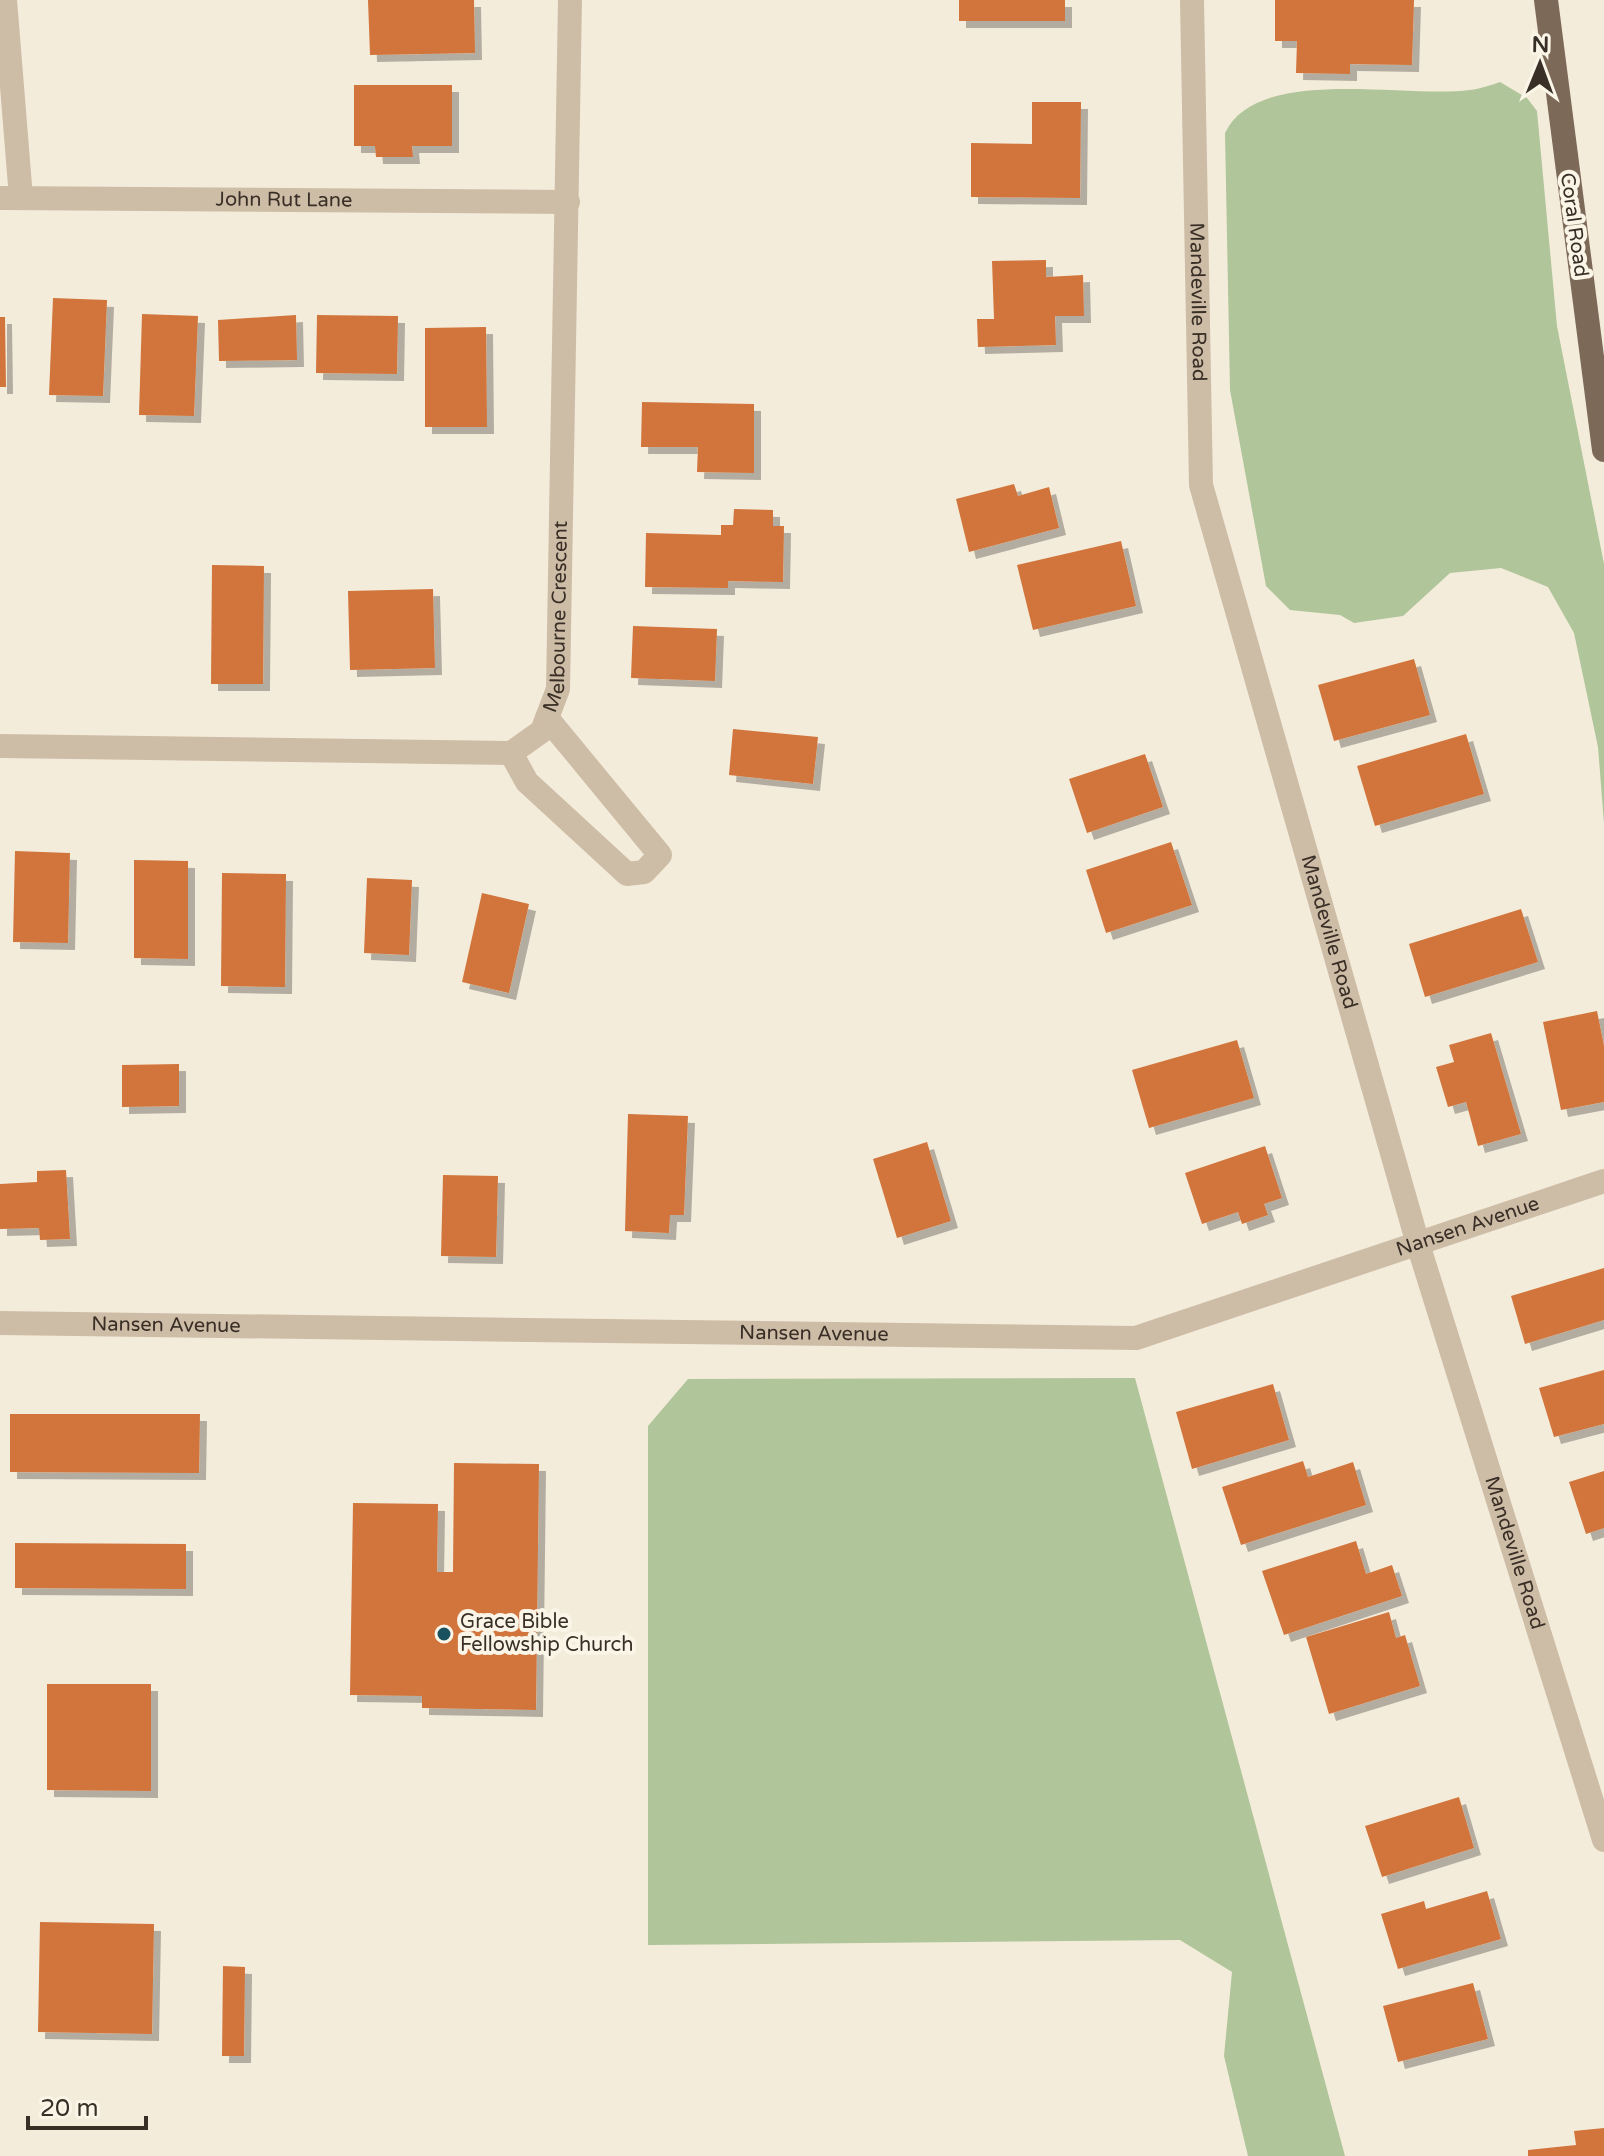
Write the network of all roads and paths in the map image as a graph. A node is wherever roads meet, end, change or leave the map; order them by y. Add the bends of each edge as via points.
1 (5, 0) edge
2 (570, 0) edge
3 (1192, 0) edge
4 (1546, 0) edge
5 (11, 198) edge
6 (568, 202) junction
7 (1604, 450) edge
8 (547, 718) junction
9 (0, 746) edge
10 (511, 753) junction
11 (1604, 1181) edge
12 (1418, 1244) junction
13 (0, 1323) edge
14 (1604, 1840) edge

1 - 5 street
2 - 6 street, Melbourne Crescent
3 - 12 street, Mandeville Road via 1201,485
4 - 7 main road, Coral Road
5 - 6 street, John Rut Lane
6 - 8 street, Melbourne Crescent via 558,689
8 - 10 street, Melbourne Crescent via 542,731
8 - 10 street via 660,855 644,872 627,874 527,782
9 - 10 street
11 - 12 street, Nansen Avenue
12 - 13 street, Nansen Avenue via 1136,1338
12 - 14 street, Mandeville Road

